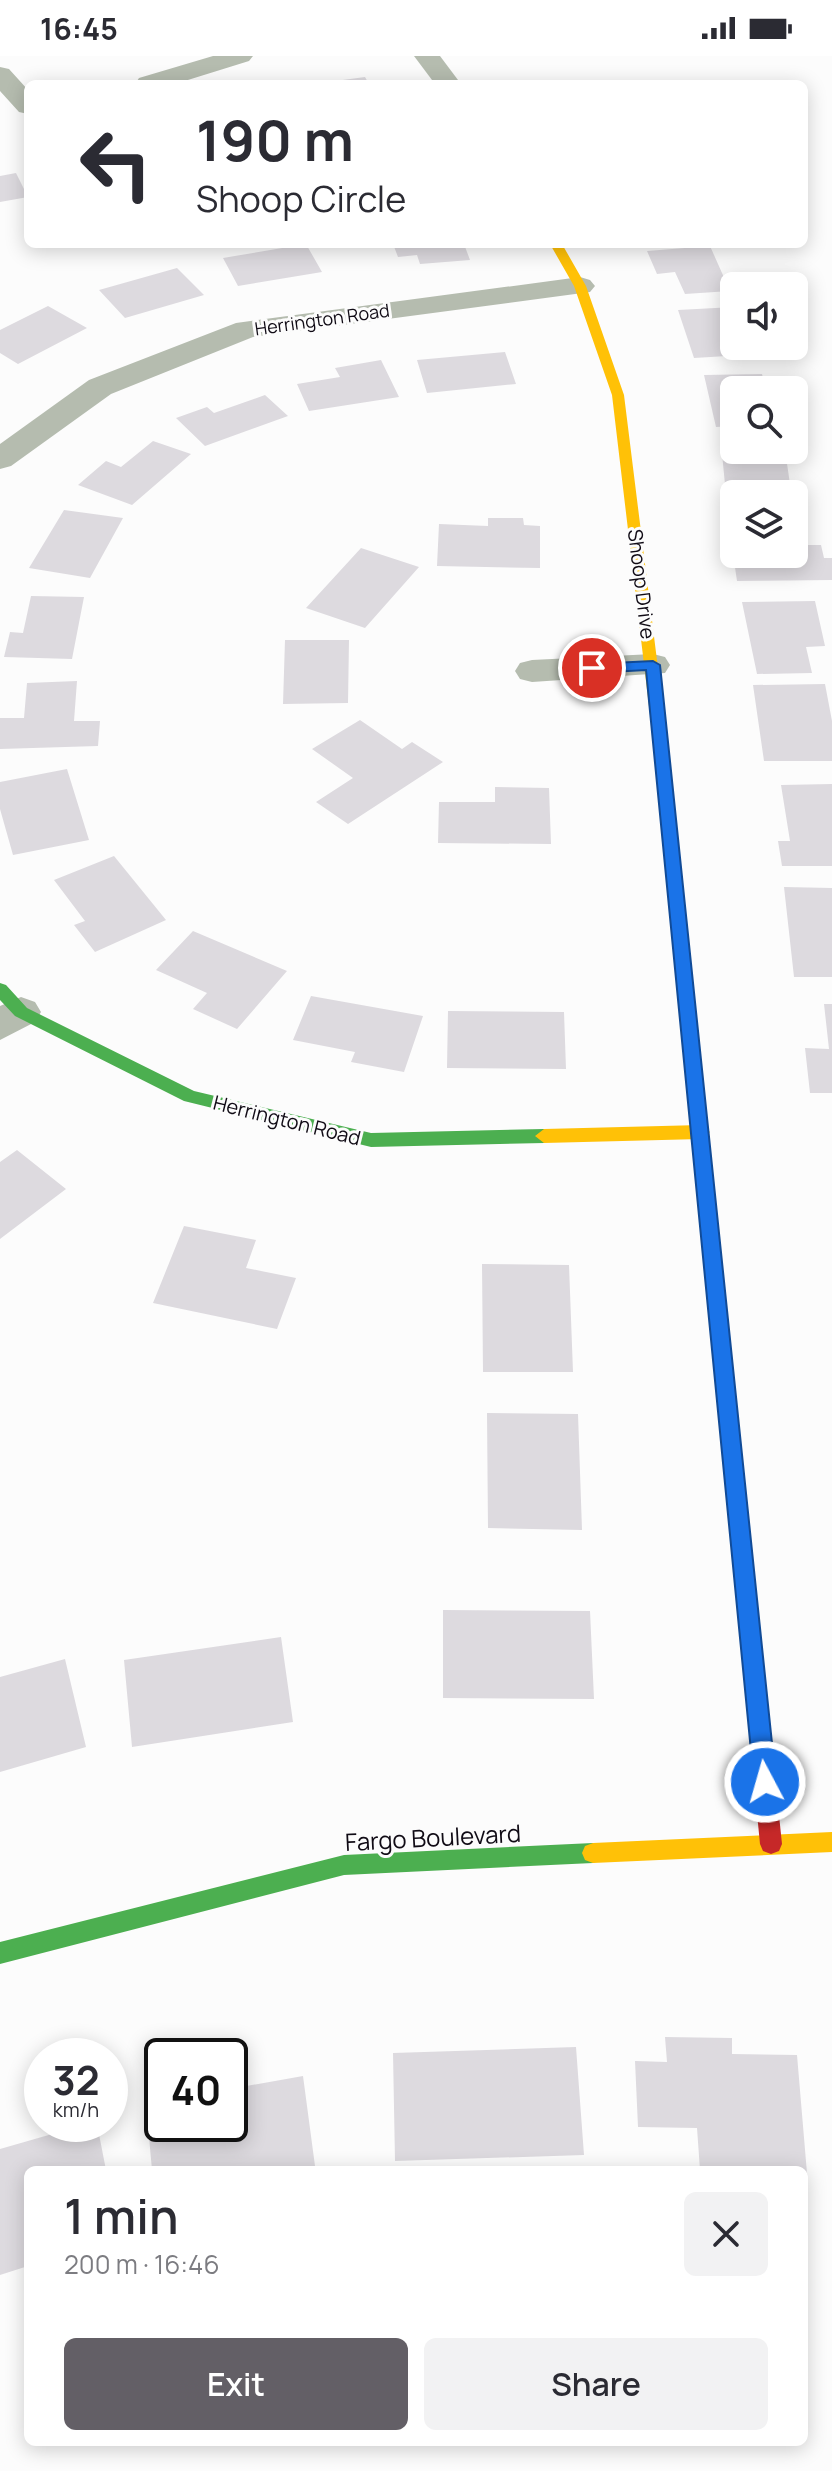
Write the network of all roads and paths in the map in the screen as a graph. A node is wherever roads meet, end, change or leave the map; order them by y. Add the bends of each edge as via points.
1 (240, 56) edge
2 (427, 56) edge
3 (0, 75) edge
4 (161, 80) edge
5 (445, 80) edge
6 (23, 116) edge
7 (558, 248) edge
8 (580, 286) junction
9 (0, 459) edge
10 (653, 665) junction
11 (532, 671) dead end
12 (7, 1009) edge
13 (701, 1132) junction
14 (832, 1842) edge
15 (771, 1844) junction
16 (0, 1953) edge

1 - 4 street
2 - 5 street
3 - 6 street
7 - 8 street, Shoop Drive
8 - 9 street, Herrington Road via 247,329 100,387
8 - 10 street, Shoop Drive via 618,395
10 - 11 street
10 - 13 street, Shoop Drive
12 - 13 street, Herrington Road via 190,1096 371,1140
13 - 15 street, Shoop Drive
14 - 15 street, Fargo Boulevard
15 - 16 street, Fargo Boulevard via 344,1865

